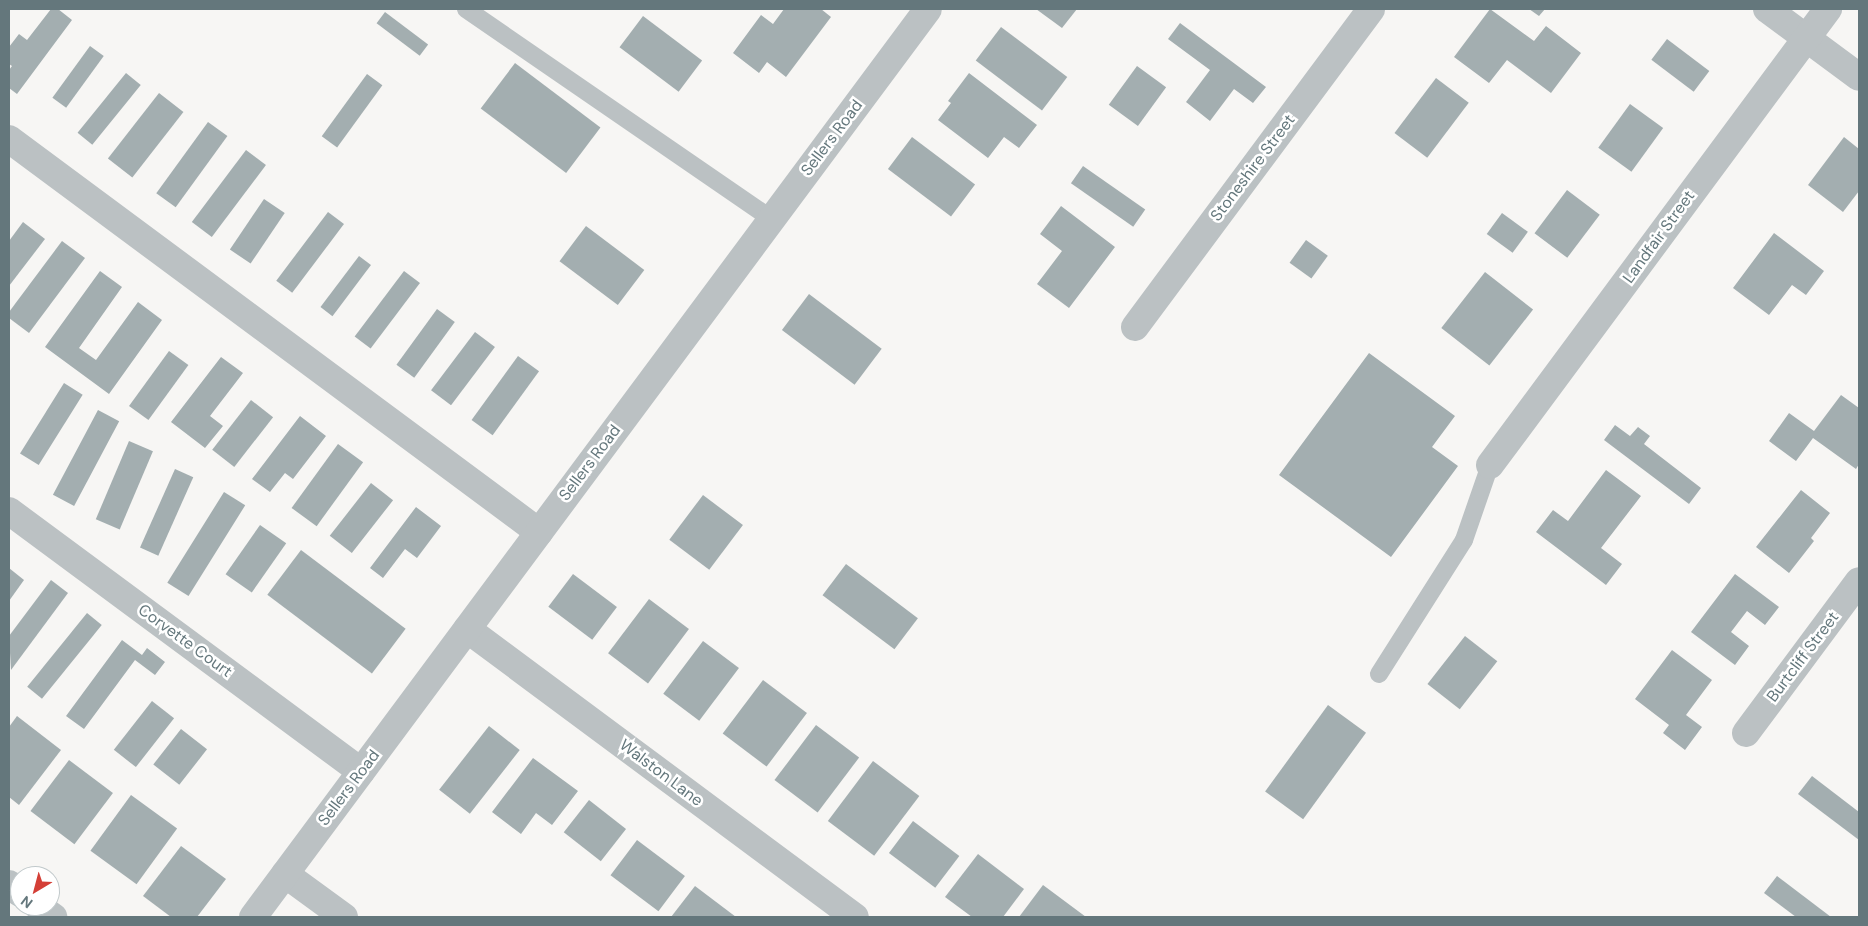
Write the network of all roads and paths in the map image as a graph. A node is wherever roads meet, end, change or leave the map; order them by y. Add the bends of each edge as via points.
1 (466, 9) edge
2 (928, 9) edge
3 (1371, 9) edge
4 (1767, 9) edge
5 (1828, 9) edge
6 (1806, 38) junction
7 (1859, 77) edge
8 (9, 139) edge
9 (772, 219) junction
10 (1135, 327) dead end
11 (1490, 465) joint
12 (9, 511) edge
13 (539, 532) junction
14 (1859, 581) edge
15 (467, 630) junction
16 (1379, 674) dead end
17 (1746, 733) dead end
18 (361, 771) junction
19 (285, 874) junction
20 (253, 917) edge
21 (344, 917) edge
22 (855, 917) edge

1 - 9 lane
2 - 9 street, Sellers Road
3 - 10 street, Stoneshire Street
4 - 6 street
5 - 6 street, Landfair Street
6 - 7 street
6 - 11 street, Landfair Street
8 - 13 street
9 - 13 street, Sellers Road
11 - 16 lane via 1464,540
12 - 18 street, Corvette Court
13 - 15 street, Sellers Road
14 - 17 street, Burtcliff Street
15 - 18 street, Sellers Road
15 - 22 street, Walston Lane
18 - 19 street, Sellers Road
19 - 20 street, Sellers Road
19 - 21 street

